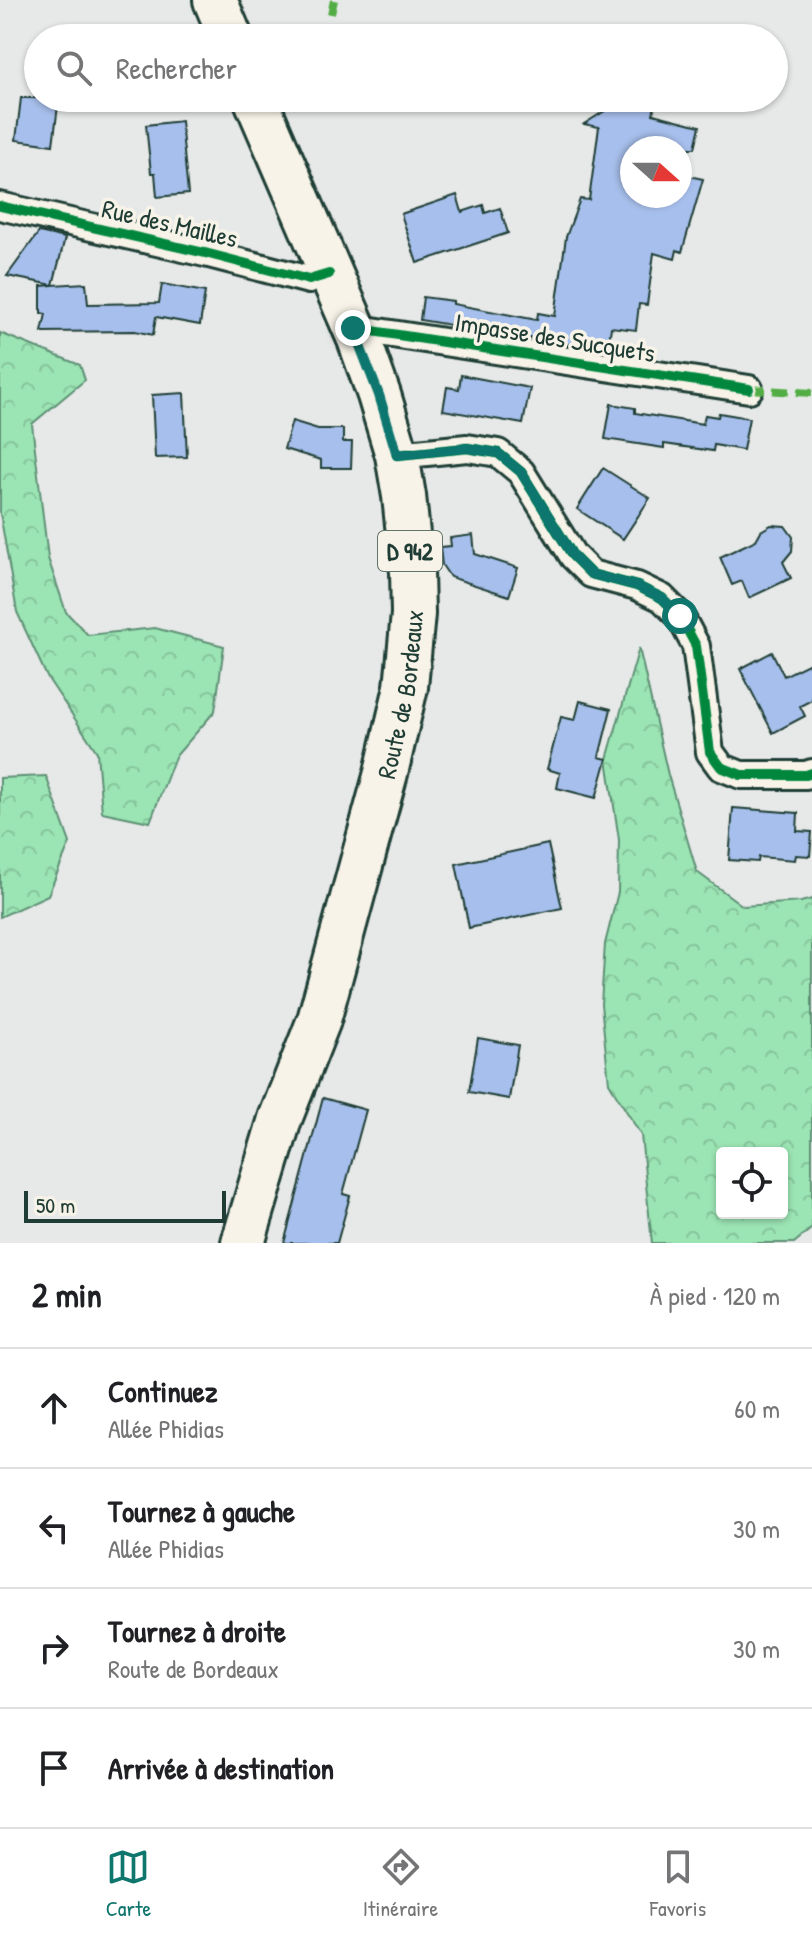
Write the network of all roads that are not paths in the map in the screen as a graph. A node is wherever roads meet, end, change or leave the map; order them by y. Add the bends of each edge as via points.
1 (215, 0) edge
2 (225, 24) edge
3 (261, 112) edge
4 (0, 206) edge
5 (329, 274) junction
6 (353, 328) junction
7 (749, 389) dead end
8 (397, 455) junction
9 (812, 773) edge
10 (319, 1020) junction
11 (243, 1243) edge
12 (256, 1243) edge
13 (267, 1243) edge

1 - 2 main road
3 - 5 main road, Route de Bordeaux / D 942
4 - 5 street, Rue des Mailles via 309,280
5 - 6 main road, Route de Bordeaux / D 942
6 - 7 street, Impasse des Sucquets
6 - 8 main road, Route de Bordeaux / D 942
8 - 9 street via 467,448 498,453 521,472 573,556 591,574 637,586 662,598 680,616 696,646 710,752 721,767 741,775
8 - 10 main road, Route de Bordeaux / D 942 via 412,572 407,675
10 - 11 main road, Route de Bordeaux / D 942 via 280,1119
10 - 12 main road
10 - 13 main road, Route de Bordeaux / D 942 via 302,1126

